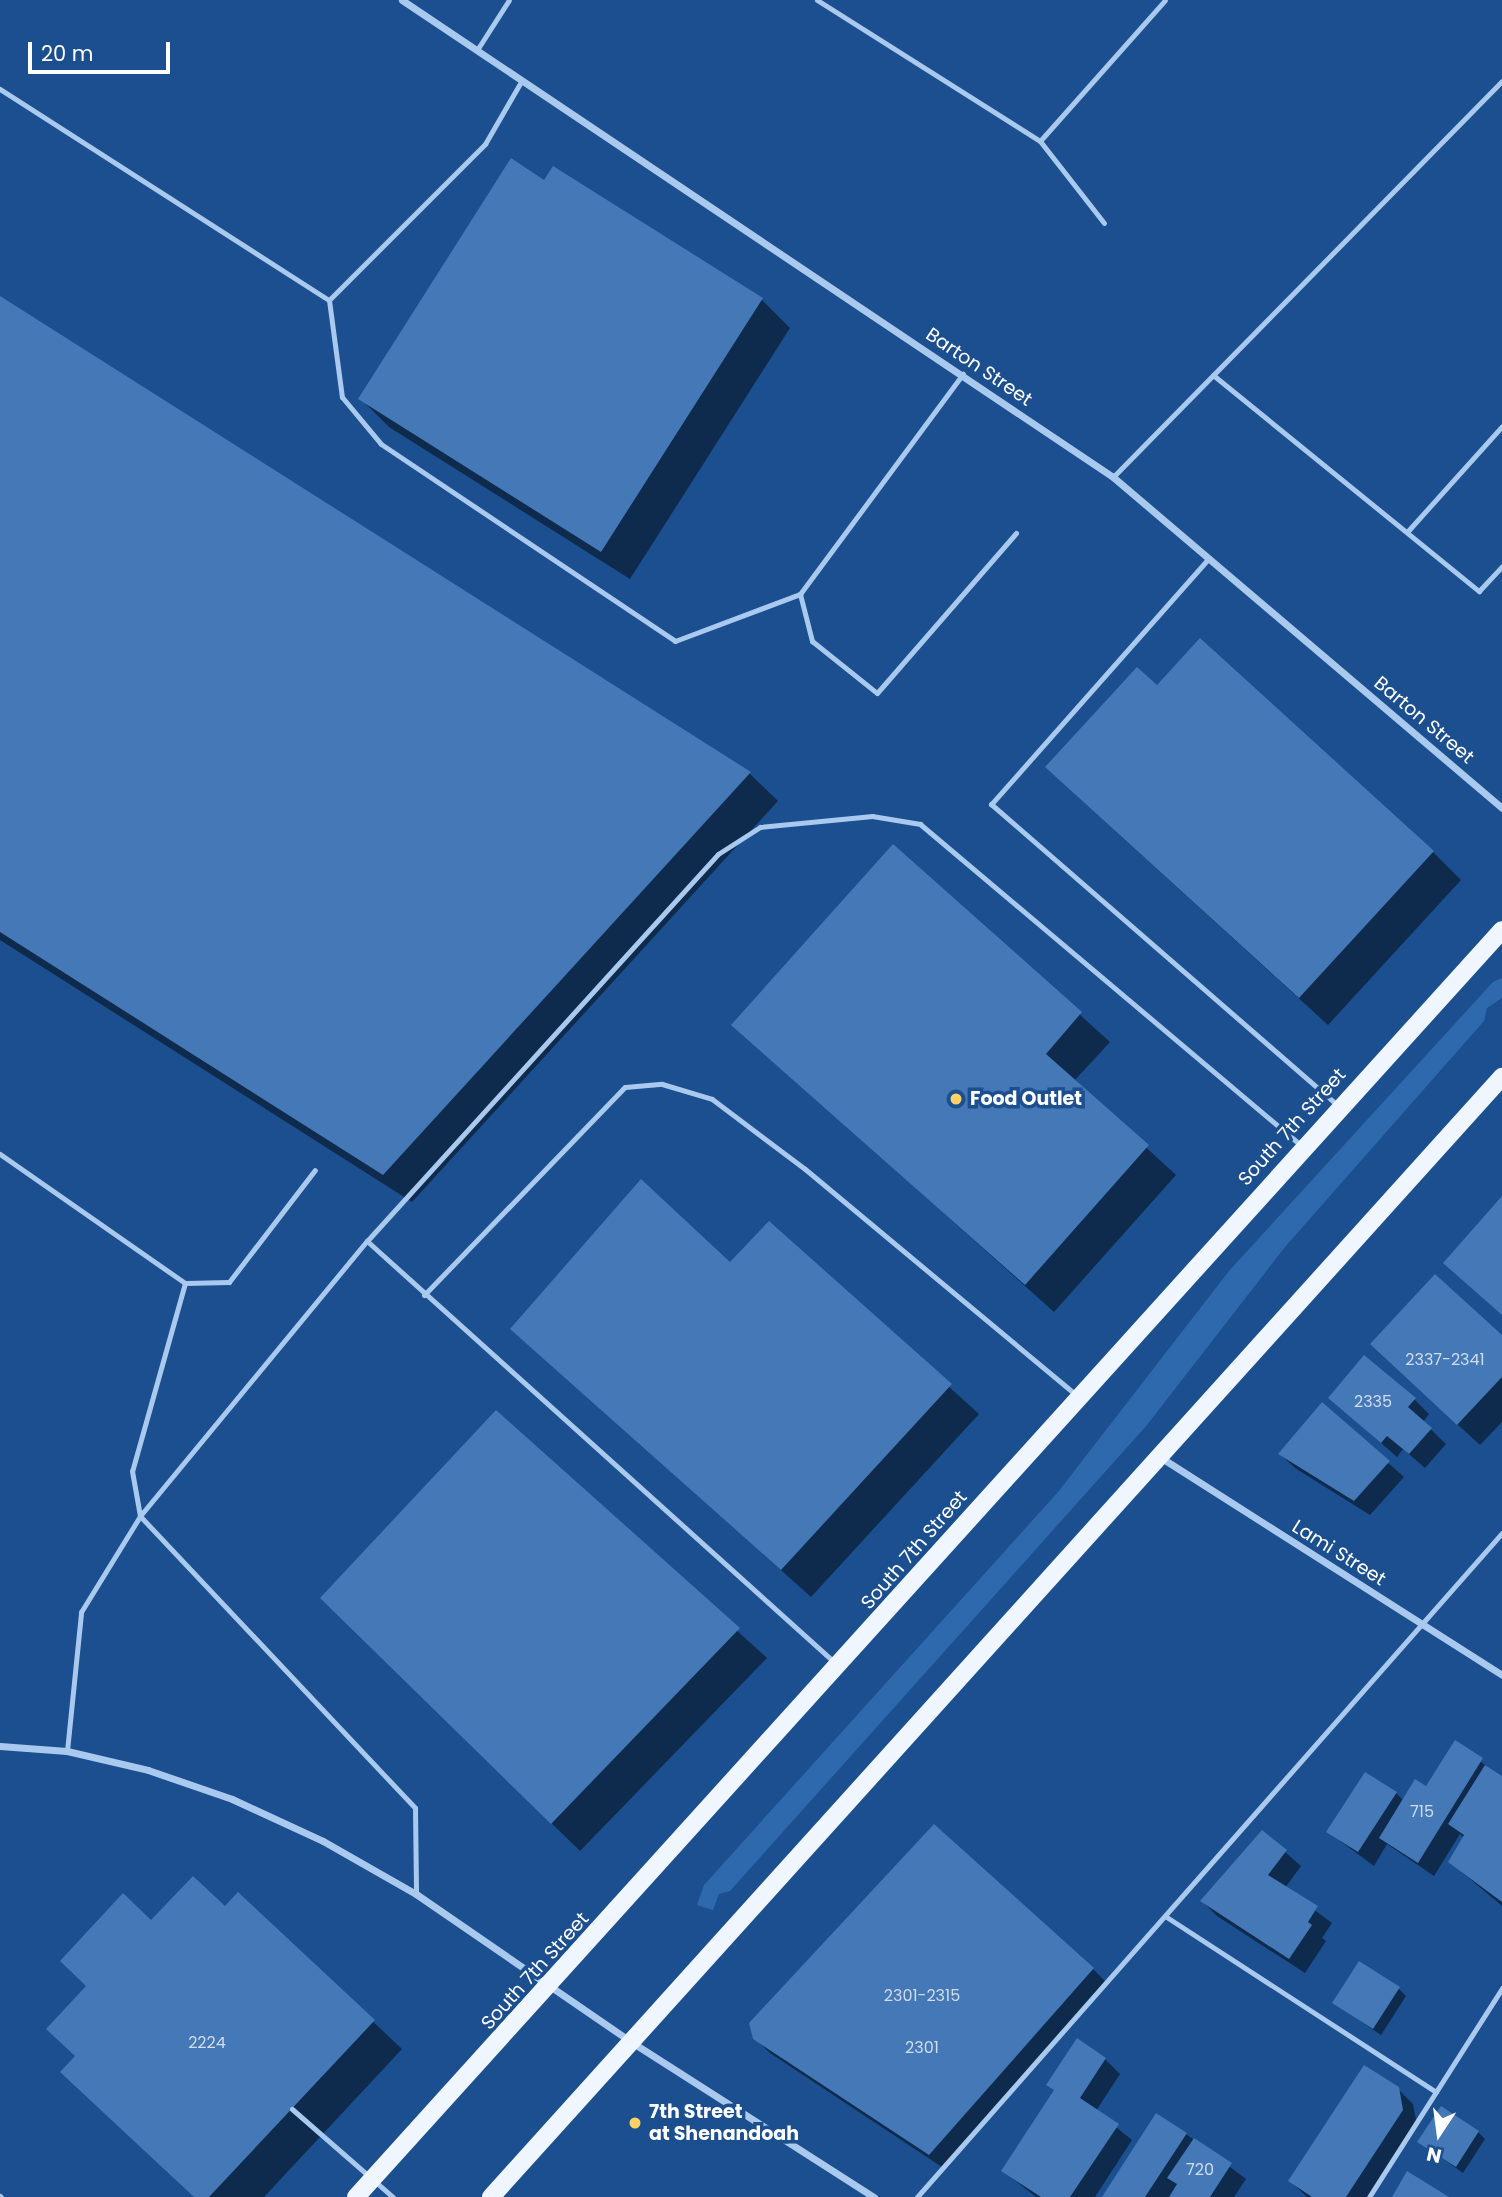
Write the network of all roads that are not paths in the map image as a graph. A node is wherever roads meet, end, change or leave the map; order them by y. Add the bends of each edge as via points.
1 (402, 0) edge
2 (509, 0) edge
3 (817, 0) edge
4 (1165, 0) edge
5 (477, 50) junction
6 (522, 79) junction
7 (1502, 81) edge
8 (0, 89) edge
9 (1040, 141) junction
10 (1104, 223) dead end
11 (330, 300) junction
12 (963, 374) junction
13 (1213, 375) junction
14 (1502, 426) edge
15 (1113, 477) junction
16 (1407, 532) junction
17 (1016, 533) dead end
18 (1209, 558) junction
19 (1502, 566) edge
20 (800, 594) junction
21 (1502, 808) edge
22 (1502, 930) edge
23 (1502, 1077) edge
24 (1338, 1106) junction
25 (1303, 1147) junction
26 (0, 1154) edge
27 (315, 1170) dead end
28 (367, 1241) junction
29 (185, 1283) junction
30 (424, 1295) junction
31 (1079, 1398) junction
32 (1159, 1457) junction
33 (139, 1516) junction
34 (1502, 1533) edge
35 (1420, 1623) junction
36 (839, 1667) junction
37 (1502, 1675) edge
38 (0, 1746) edge
39 (67, 1751) junction
40 (416, 1894) junction
41 (1165, 1916) junction
42 (549, 1988) junction
43 (1502, 1988) edge
44 (633, 2043) junction
45 (1436, 2092) junction
46 (292, 2109) dead end
47 (373, 2179) junction
48 (356, 2197) edge
49 (393, 2197) edge
50 (491, 2197) edge
51 (874, 2197) edge
52 (917, 2197) edge
53 (1369, 2197) edge

1 - 5 street, Barton Street
2 - 5 lane
3 - 9 lane
4 - 9 lane
5 - 6 street, Barton Street
6 - 11 lane via 485,144
6 - 12 street, Barton Street
7 - 13 lane
8 - 11 lane
9 - 10 lane
11 - 20 lane via 342,397 381,444 675,641
12 - 15 street, Barton Street
12 - 20 lane
13 - 15 lane
13 - 16 lane
14 - 16 lane
15 - 18 street, Barton Street
16 - 19 lane via 1479,591
17 - 20 lane via 877,693 812,641
18 - 21 street, Barton Street
18 - 24 lane via 990,804
22 - 24 main road, South 7th Street
23 - 32 main road
24 - 25 main road, South 7th Street
25 - 28 lane via 920,824 872,816 828,818 761,827 718,853
25 - 31 main road, South 7th Street
26 - 29 lane
27 - 29 lane via 229,1282
28 - 30 lane
28 - 33 lane
29 - 33 lane via 132,1471
30 - 31 lane via 625,1087 662,1084 712,1099 805,1169
30 - 36 lane
31 - 36 main road, South 7th Street
32 - 35 street, Lami Street
32 - 44 main road
33 - 39 lane via 81,1612
33 - 40 lane via 415,1808
34 - 35 lane
35 - 37 street, Lami Street
35 - 41 lane
36 - 42 main road, South 7th Street
38 - 39 street
39 - 40 street via 148,1770 232,1800 323,1841
40 - 42 street
41 - 45 lane
41 - 52 lane
42 - 44 street
42 - 47 main road, South 7th Street
43 - 45 lane
44 - 50 main road
44 - 51 street
45 - 53 lane
46 - 47 lane
47 - 48 main road, South 7th Street
47 - 49 lane

